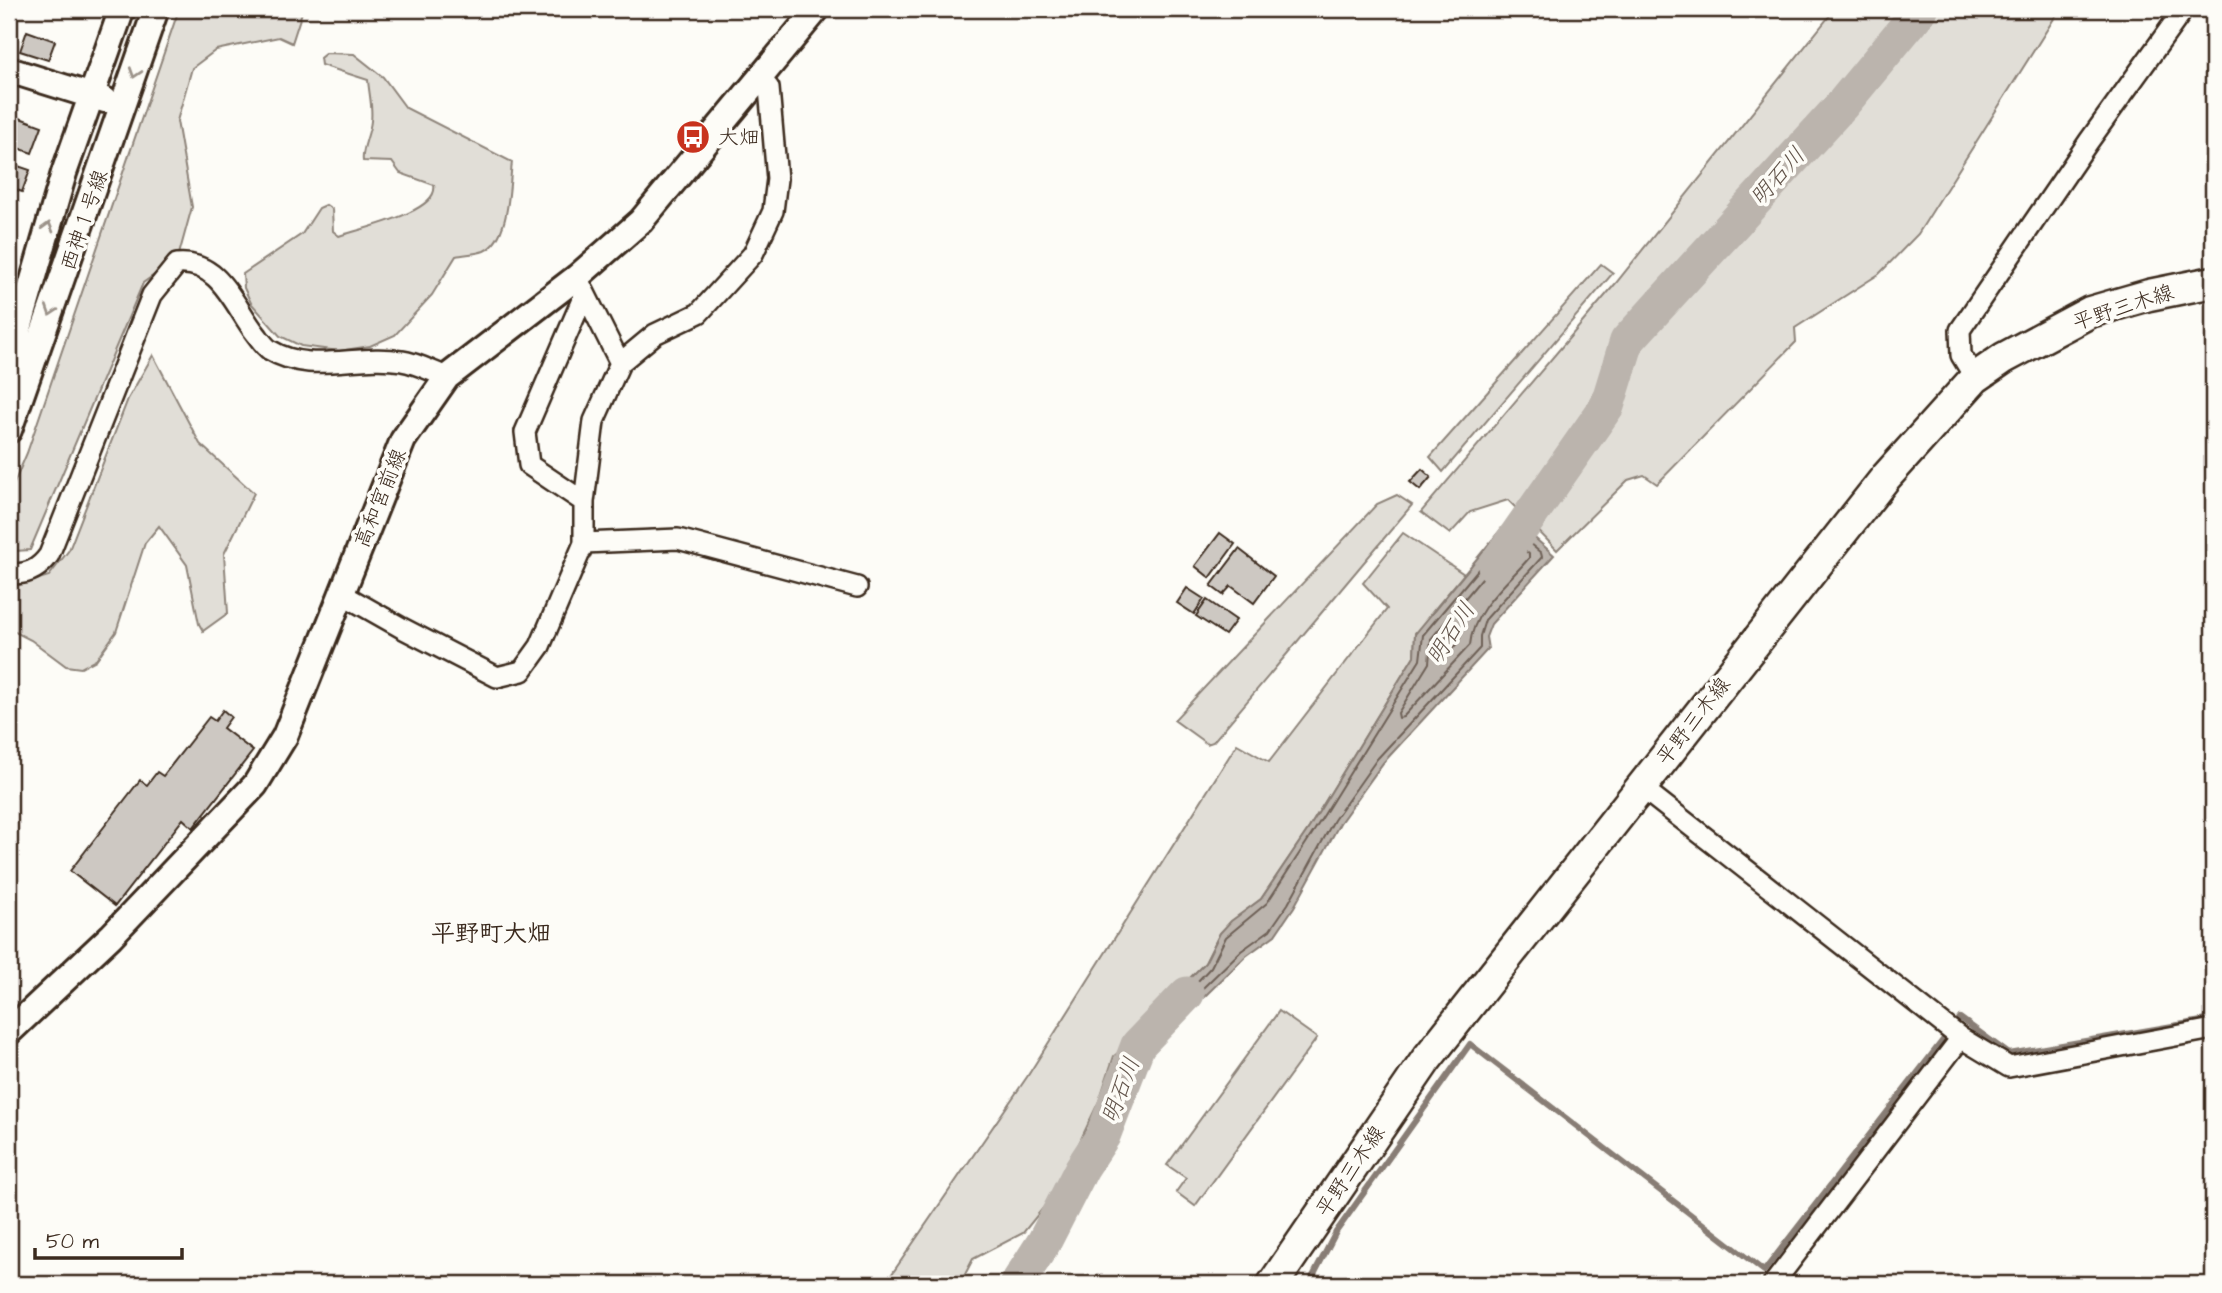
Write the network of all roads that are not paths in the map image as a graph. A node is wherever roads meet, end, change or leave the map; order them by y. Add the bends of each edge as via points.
1 (122, 9) edge
2 (156, 9) edge
3 (817, 9) edge
4 (2184, 9) edge
5 (9, 71) edge
6 (760, 78) junction
7 (92, 96) junction
8 (124, 105) junction
9 (2213, 282) edge
10 (581, 285) junction
11 (9, 363) edge
12 (620, 363) junction
13 (447, 377) junction
14 (1975, 378) junction
15 (9, 430) edge
16 (584, 502) junction
17 (583, 544) junction
18 (9, 573) edge
19 (857, 587) dead end
20 (342, 594) junction
21 (1641, 788) junction
22 (2213, 1029) edge
23 (9, 1032) edge
24 (1961, 1038) junction
25 (1273, 1284) edge
26 (1773, 1284) edge

1 - 7 street, 西神１号線
2 -> 8 street, 西神１号線
3 - 6 street, 高和宮前線
4 - 14 street via 1960,330 1961,355
5 - 7 street
6 - 10 street, 高和宮前線 via 641,221
6 - 12 street via 769,88 777,179 773,211 754,254 699,313 655,334
7 - 8 street
11 -> 7 street, 西神１号線 via 64,173
8 -> 15 street, 西神１号線
9 - 14 main road, 平野三木線 via 2090,312
10 - 12 street
10 - 13 street, 高和宮前線
10 - 16 street via 525,432 529,466
12 - 16 street via 594,421
13 - 18 street via 403,361 291,360 267,348 222,282 202,265 177,264 152,295 49,555 34,570
13 - 20 street, 高和宮前線 via 403,440
14 - 21 main road, 平野三木線 via 1886,477
16 - 17 street
17 - 19 street via 678,538
17 - 20 street via 540,646 522,671 497,677
20 - 23 street, 高和宮前線 via 285,736 255,785 111,936
21 - 24 street
21 - 25 main road, 平野三木線 via 1426,1060
22 - 24 street via 2009,1067
24 - 26 street

